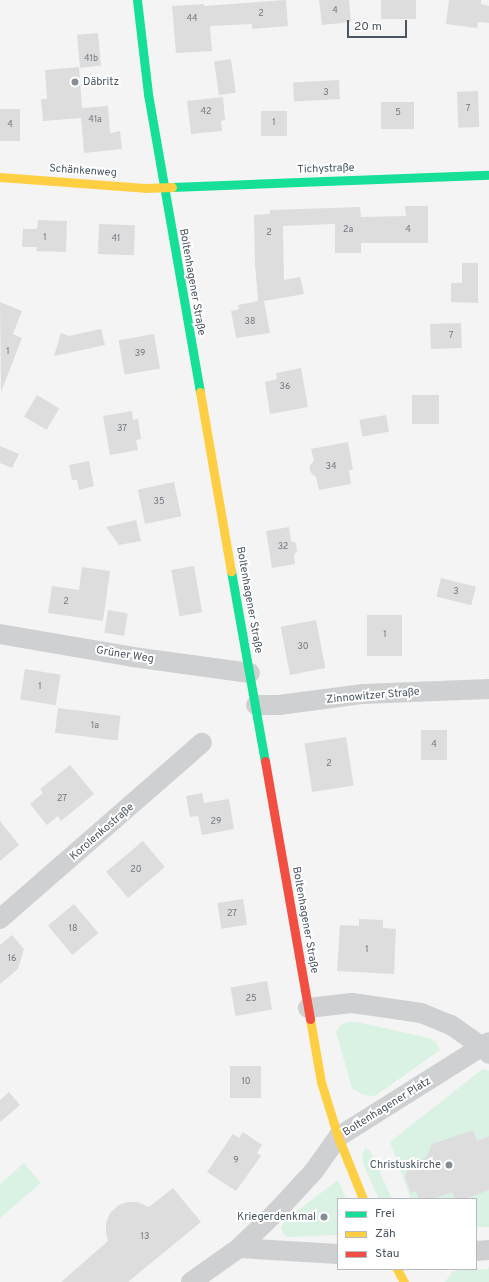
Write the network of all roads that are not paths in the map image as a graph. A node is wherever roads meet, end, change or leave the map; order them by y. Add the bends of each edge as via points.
1 (138, 0) edge
2 (489, 175) edge
3 (0, 177) edge
4 (164, 187) junction
5 (0, 634) edge
6 (250, 673) junction
7 (489, 689) edge
8 (256, 705) junction
9 (202, 743) dead end
10 (0, 919) edge
11 (308, 1008) junction
12 (487, 1048) edge
13 (338, 1138) junction
14 (362, 1198) edge
15 (239, 1248) junction
16 (489, 1250) edge
17 (477, 1251) edge
18 (337, 1254) edge
19 (398, 1270) edge
20 (191, 1282) edge
21 (404, 1282) edge

1 - 4 street, Boltenhagener Straße via 148,94
2 - 4 street, Tichystraße
3 - 4 street, Schänkenweg via 145,188
4 - 6 street, Boltenhagener Straße
5 - 6 street, Grüner Weg via 133,657
6 - 8 street, Boltenhagener Straße
7 - 8 street, Zinnowitzer Straße via 363,694 279,705
8 - 11 street, Boltenhagener Straße
9 - 10 street, Korolenkostraße
11 - 12 street, Boltenhagener Platz via 352,1003 420,1013 451,1025
11 - 13 street, Boltenhagener Straße via 321,1082
12 - 13 street, Boltenhagener Platz
13 - 14 street, Boltenhagener Straße
13 - 15 street, Boltenhagener Platz via 314,1171
15 - 18 street
15 - 20 street, Boltenhagener Platz
16 - 17 street
19 - 21 street

